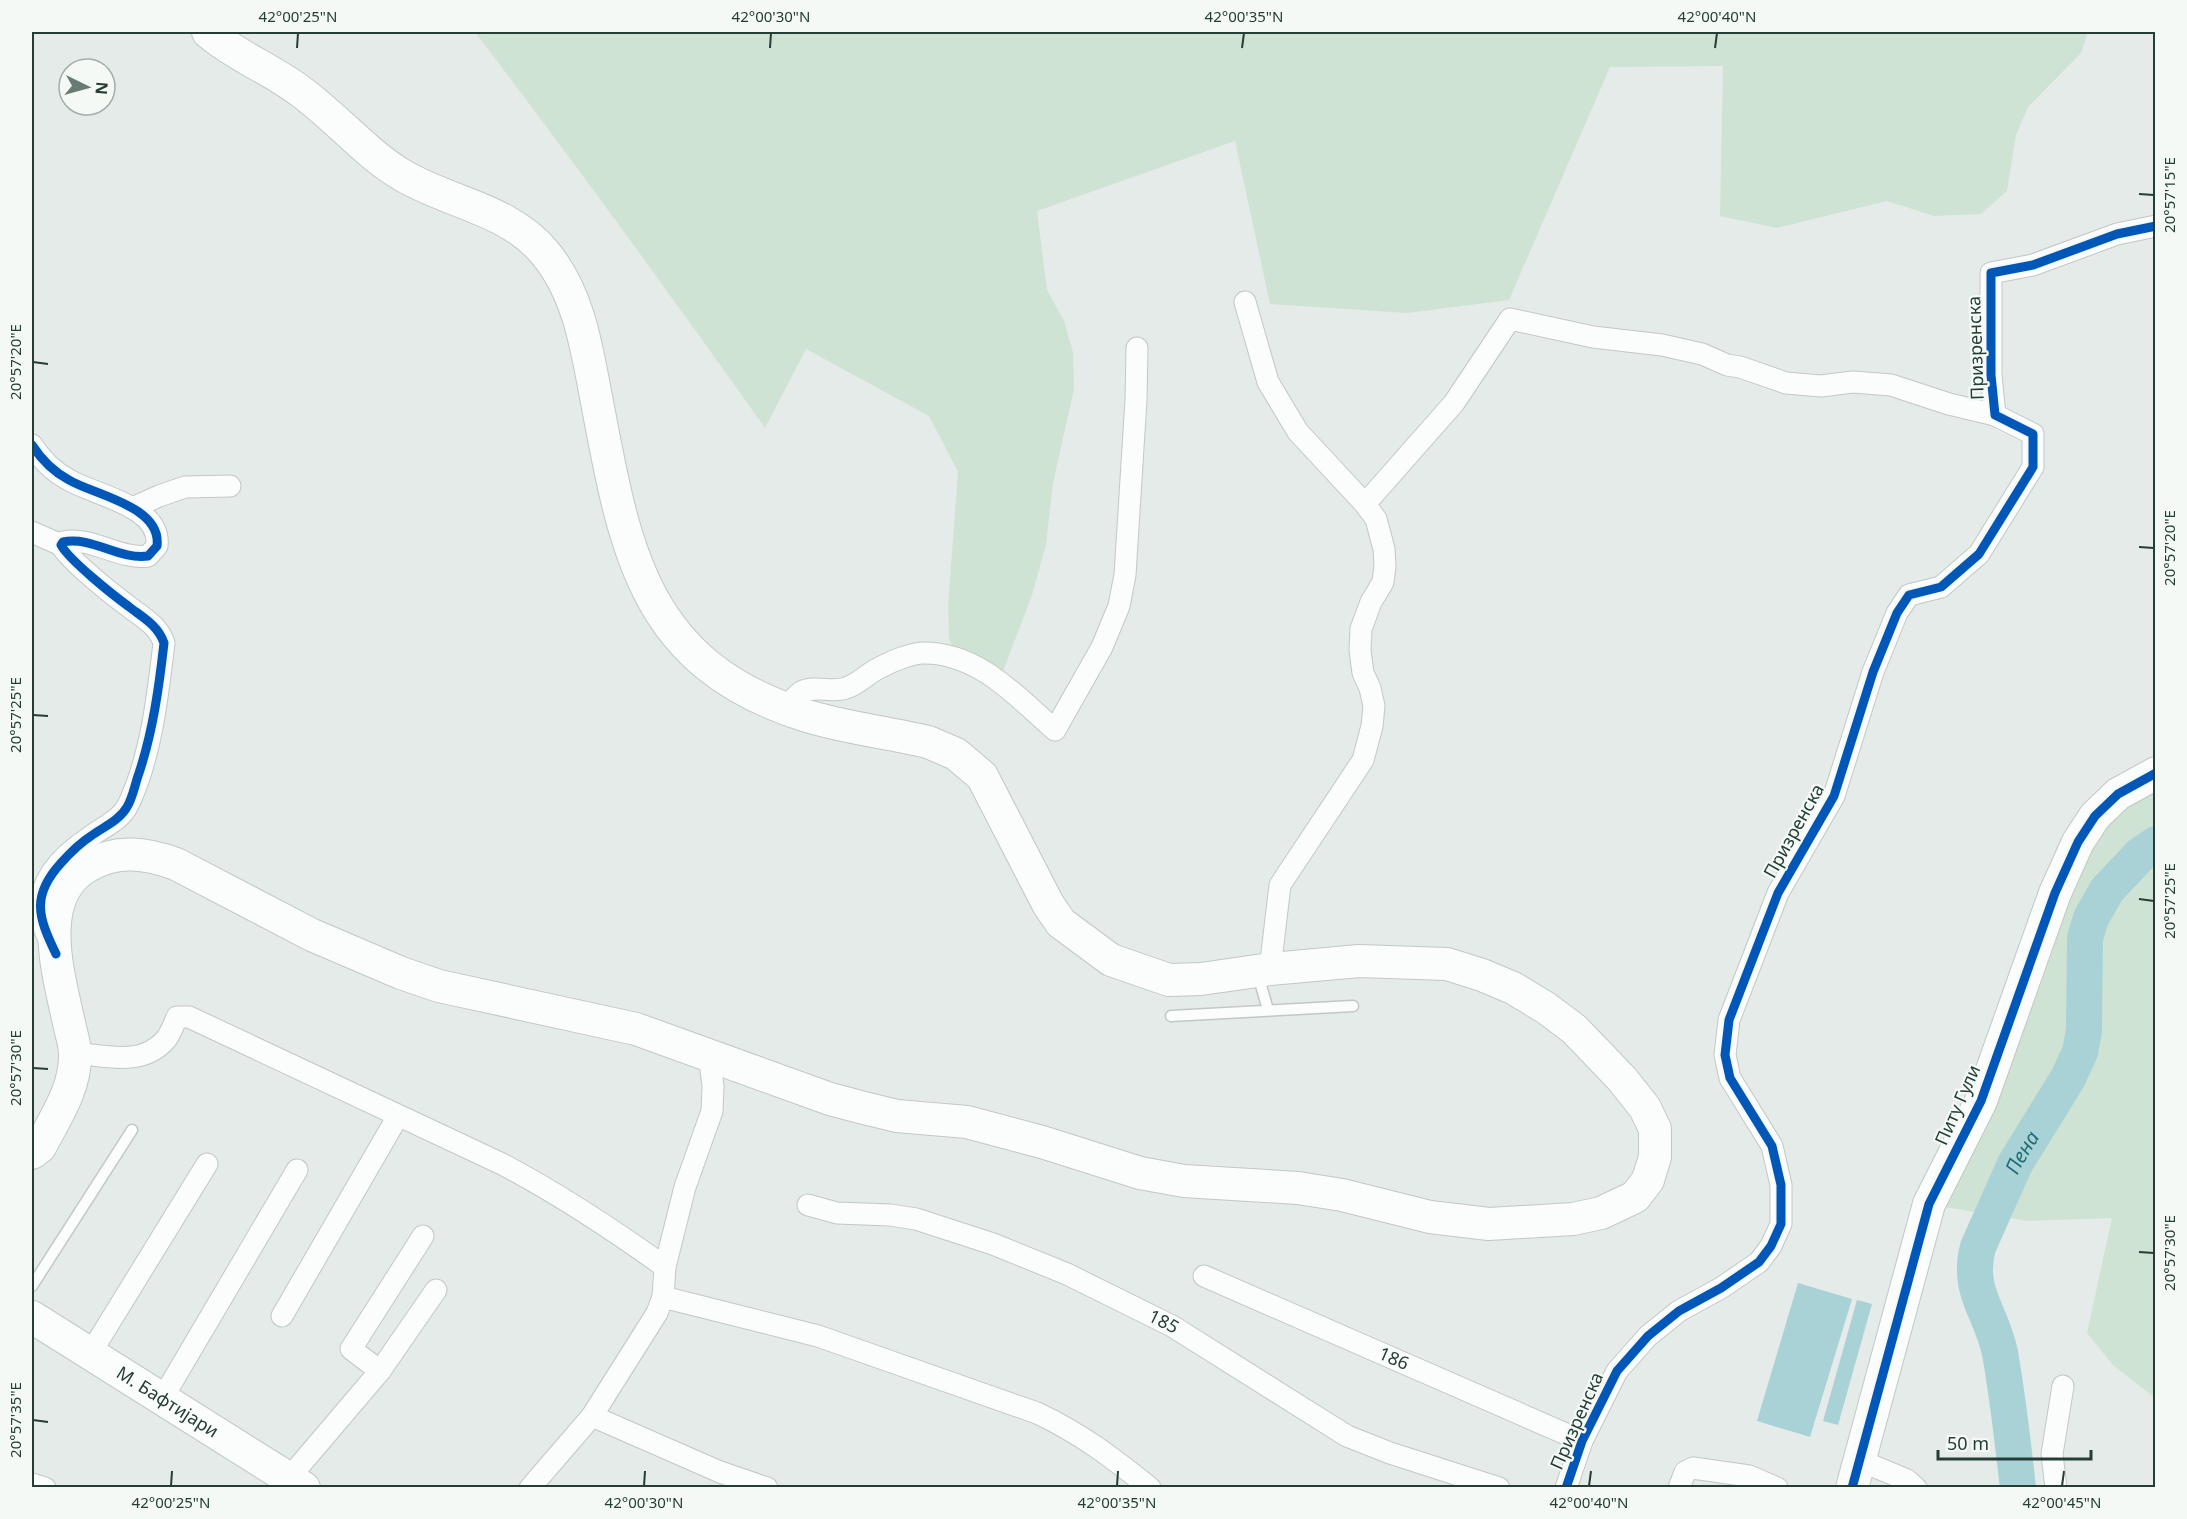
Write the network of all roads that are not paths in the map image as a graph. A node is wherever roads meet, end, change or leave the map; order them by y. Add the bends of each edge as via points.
1 (208, 32) edge
2 (2156, 226) edge
3 (1245, 302) dead end
4 (1137, 348) dead end
5 (1995, 415) junction
6 (32, 445) edge
7 (230, 486) dead end
8 (1365, 504) junction
9 (132, 508) junction
10 (32, 532) edge
11 (61, 545) junction
12 (785, 709) junction
13 (2156, 772) edge
14 (56, 954) junction
15 (1264, 970) junction
16 (1353, 1006) dead end
17 (1268, 1010) junction
18 (1171, 1016) dead end
19 (75, 1053) junction
20 (709, 1054) junction
21 (398, 1116) junction
22 (132, 1130) dead end
23 (32, 1153) edge
24 (207, 1164) dead end
25 (297, 1170) dead end
26 (808, 1205) dead end
27 (423, 1236) dead end
28 (665, 1267) junction
29 (1204, 1276) dead end
30 (32, 1286) edge
31 (436, 1290) dead end
32 (663, 1297) junction
33 (282, 1316) dead end
34 (32, 1317) edge
35 (90, 1354) junction
36 (380, 1371) junction
37 (2064, 1386) dead end
38 (162, 1399) junction
39 (592, 1416) junction
40 (1582, 1441) junction
41 (1857, 1474) edge
42 (297, 1483) edge
43 (32, 1484) edge
44 (45, 1488) edge
45 (530, 1488) edge
46 (767, 1488) edge
47 (1150, 1488) edge
48 (1499, 1488) edge
49 (1566, 1488) edge
50 (1679, 1488) edge
51 (1777, 1488) edge
52 (1916, 1488) edge
53 (2056, 1488) edge

1 - 12 main road via 234,52 297,88 389,167 416,183 511,223 542,249 563,277 583,332 620,509 638,570 653,602 683,644 702,661 740,687
2 - 5 street, Призренска via 2116,234 2033,265 1991,273
3 - 8 street via 1268,382 1298,432
4 - 12 street via 1125,575 1119,606 1102,647 1055,730 977,665 922,652 880,667 847,688 801,692
5 - 8 street via 1891,385 1786,383 1702,354 1510,319 1454,402
5 - 40 street, Призренска via 2033,434 2033,467 1979,554 1941,586 1909,595 1897,613 1873,672 1834,796 1778,893 1729,1020 1725,1055 1730,1078 1772,1146 1781,1185 1781,1224 1759,1262 1679,1311 1648,1336 1617,1371
6 - 9 street via 46,463 69,480
7 - 9 street via 185,487
8 - 15 street via 1376,519 1385,566 1383,582 1361,629 1363,673 1374,706 1372,726 1363,760 1280,885
9 - 11 street via 150,523 157,535 157,546 151,555 134,556 80,542
10 - 11 street
11 - 14 street via 152,624 164,643 151,731 128,805 120,816 78,845 42,890 41,919
12 - 15 main road via 928,742 966,760 990,788 1061,923 1111,960 1169,980
13 - 41 main road, Питу Гули via 2118,794 2095,816 2078,842 2055,893 1980,1101 1929,1204
14 - 19 main road
14 - 20 main road via 57,908 73,878 105,857 144,855 186,868 312,935 401,973 439,986 636,1029
15 - 17 lane
15 - 20 main road via 1359,961 1447,964 1513,988 1574,1029 1645,1108 1655,1129 1655,1157 1648,1180 1635,1197 1623,1204 1573,1219 1489,1224 1430,1217 1309,1190 1184,1181 1140,1173 967,1122 897,1116 864,1108
16 - 17 lane
17 - 18 lane
19 - 21 street via 129,1059 153,1052 168,1037 177,1017 189,1017
19 - 23 main road via 70,1088 40,1147
20 - 28 street via 712,1111 685,1187
21 - 28 street via 551,1190
21 - 33 street
22 - 30 lane
24 - 35 street
25 - 38 street
26 - 48 street, 185 via 837,1213 916,1219 1004,1248 1172,1326 1347,1436
27 - 36 street via 351,1349
28 - 32 street
29 - 40 street, 186
31 - 36 street
32 - 39 street via 651,1326
32 - 47 street via 818,1336 1037,1413 1100,1448
34 - 35 main road, М. Бафтијари
35 - 38 main road, М. Бафтијари
36 - 42 street
37 - 53 street via 2052,1454
38 - 42 main road, М. Бафтијари
39 - 45 street
39 - 46 street via 720,1472
40 - 49 street, Призренска
41 - 52 street via 1906,1480
43 - 44 street
50 - 51 street via 1684,1472 1693,1468 1749,1476

